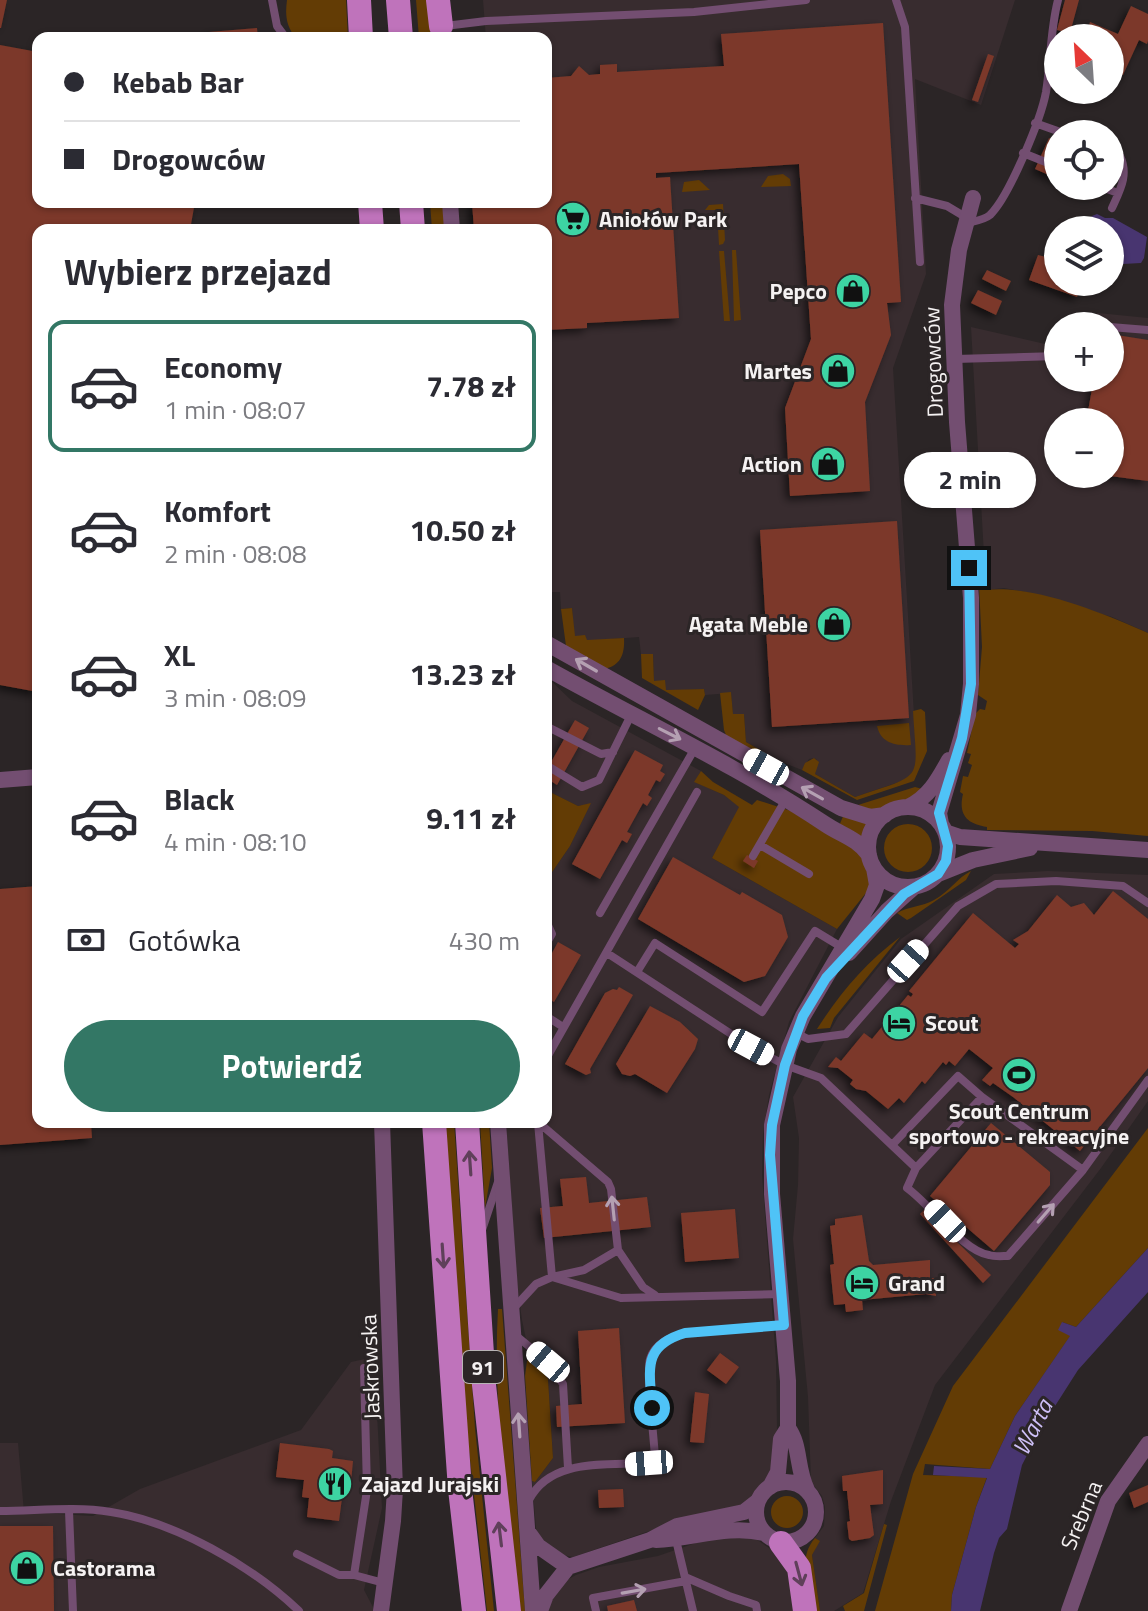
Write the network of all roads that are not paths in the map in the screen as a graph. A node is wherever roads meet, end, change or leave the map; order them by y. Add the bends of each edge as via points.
1 (272, 0) edge
2 (359, 0) edge
3 (398, 0) edge
4 (438, 0) edge
5 (806, 0) edge
6 (896, 0) edge
7 (1058, 0) edge
8 (282, 32) edge
9 (361, 32) edge
10 (401, 32) edge
11 (441, 32) edge
12 (1035, 123) junction
13 (1044, 126) edge
14 (1023, 153) junction
15 (1044, 161) edge
16 (915, 198) junction
17 (973, 198) dead end
18 (1115, 200) edge
19 (1112, 208) dead end
20 (967, 221) junction
21 (920, 262) dead end
22 (1124, 328) edge
23 (1148, 330) edge
24 (1044, 356) edge
25 (954, 359) junction
26 (552, 646) edge
27 (552, 671) edge
28 (631, 715) junction
29 (552, 729) edge
30 (962, 738) junction
31 (695, 748) junction
32 (613, 752) junction
33 (552, 769) edge
34 (32, 777) edge
35 (0, 780) edge
36 (697, 792) dead end
37 (787, 799) junction
38 (908, 807) junction
39 (885, 815) junction
40 (943, 828) junction
41 (1047, 844) junction
42 (760, 845) junction
43 (1148, 850) edge
44 (753, 856) dead end
45 (872, 862) junction
46 (809, 874) dead end
47 (938, 874) junction
48 (914, 887) junction
49 (1148, 903) edge
50 (600, 913) dead end
51 (843, 948) junction
52 (607, 953) junction
53 (637, 972) junction
54 (826, 978) junction
55 (552, 1020) edge
56 (563, 1027) junction
57 (796, 1033) junction
58 (552, 1048) edge
59 (785, 1065) junction
60 (1148, 1080) edge
61 (982, 1097) junction
62 (382, 1128) edge
63 (434, 1128) edge
64 (467, 1128) edge
65 (498, 1128) edge
66 (539, 1128) edge
67 (545, 1128) edge
68 (893, 1144) junction
69 (916, 1168) junction
70 (1083, 1170) junction
71 (501, 1173) junction
72 (475, 1250) junction
73 (618, 1250) junction
74 (552, 1277) junction
75 (781, 1294) junction
76 (660, 1296) junction
77 (512, 1311) junction
78 (784, 1325) junction
79 (513, 1333) junction
80 (364, 1368) dead end
81 (788, 1428) junction
82 (1148, 1444) edge
83 (568, 1468) junction
84 (770, 1487) junction
85 (807, 1490) junction
86 (758, 1501) junction
87 (525, 1508) junction
88 (0, 1511) edge
89 (69, 1511) junction
90 (527, 1531) junction
91 (772, 1538) junction
92 (650, 1540) junction
93 (676, 1540) junction
94 (297, 1554) dead end
95 (568, 1567) junction
96 (354, 1575) junction
97 (686, 1579) junction
98 (385, 1584) junction
99 (73, 1611) edge
100 (299, 1611) edge
101 (381, 1611) edge
102 (474, 1611) edge
103 (509, 1611) edge
104 (533, 1611) edge
105 (540, 1611) edge
106 (596, 1611) edge
107 (693, 1611) edge
108 (757, 1611) edge
109 (805, 1611) edge
110 (1069, 1611) edge

1 - 8 lane
2 - 9 main road
3 - 10 main road
4 - 11 main road
5 - 11 lane via 694,12 486,21
6 - 16 lane via 905,27
7 - 12 lane via 1046,93
12 - 13 lane
12 - 14 lane
14 - 15 lane
14 - 20 lane via 996,208 987,218
16 - 20 lane via 947,206
16 - 21 lane
17 - 20 street, Drogowców
18 - 19 lane
20 - 25 street, Drogowców via 952,305
22 - 23 lane
24 - 25 lane
25 - 30 street, Drogowców via 971,598 971,684
39 -> 26 street via 870,817 841,808
27 - 28 street
28 -> 31 street
28 - 32 lane
29 - 32 lane via 601,754
30 - 38 street, Drogowców via 933,789
30 - 40 street, Drogowców via 939,813
31 - 37 street
31 - 50 lane
32 - 33 lane via 599,780 582,787
34 - 35 street
36 - 52 lane
37 - 42 lane
37 - 45 street via 861,844
38 - 39 street
38 - 40 street via 920,809
39 - 45 street via 869,840
40 - 41 street via 960,837
40 - 47 street via 948,846
41 - 43 street
41 - 47 street via 979,858
42 - 44 lane
42 - 46 lane
45 - 48 street via 885,880
45 - 51 street via 877,885
47 - 48 street
48 - 54 street
49 - 57 lane via 1123,886 996,884 958,906 846,1034 808,1039
51 - 53 lane via 815,931 762,1012 655,943
51 - 54 street
52 - 53 lane
52 - 56 lane
53 - 59 lane
54 - 57 street
55 - 56 lane
56 - 58 lane
57 - 59 street
59 - 68 lane via 821,1078
59 - 75 street via 770,1155
60 - 70 lane
61 - 68 lane via 958,1076
61 - 69 lane
61 - 70 lane
62 - 98 street, Jaskrowska via 395,1489
63 -> 102 main road, 91
72 -> 64 main road, 91
65 - 71 street
66 - 74 lane
73 -> 67 lane via 608,1182
68 - 69 lane
69 -> 70 lane via 907,1188 965,1242 987,1255 1008,1256
71 - 72 lane
71 - 77 street
103 -> 72 main road, 91
73 - 74 lane via 584,1270
73 - 76 lane via 643,1287
74 - 76 lane via 621,1298
74 - 77 lane via 536,1284
75 - 76 lane
75 - 78 street
77 - 79 street
78 - 81 street
78 - 83 lane via 671,1337 649,1360 655,1457 649,1463
79 - 83 lane via 548,1362 563,1384
87 -> 79 street
80 - 96 lane via 367,1490
81 - 84 street
81 - 85 street via 796,1439
82 - 110 street, Srebrna via 1108,1501
83 - 87 lane via 546,1479
84 - 85 street via 793,1482
84 - 86 street
85 - 91 street via 817,1507 814,1526 800,1540
86 - 91 street via 756,1518
86 - 92 street via 744,1512 677,1526
87 - 90 street
88 - 89 lane
89 - 99 lane
89 - 100 lane via 108,1511 146,1519 252,1572
90 - 95 street via 538,1546
90 - 104 street
91 - 93 street via 742,1529
91 -> 109 main road via 799,1568
92 - 93 street
92 - 95 street
93 - 97 lane
94 - 96 lane via 339,1575
95 - 105 street
96 - 98 lane
106 -> 97 lane via 593,1598
97 - 107 lane
97 - 108 lane via 756,1605
98 - 101 street, Jaskrowska

